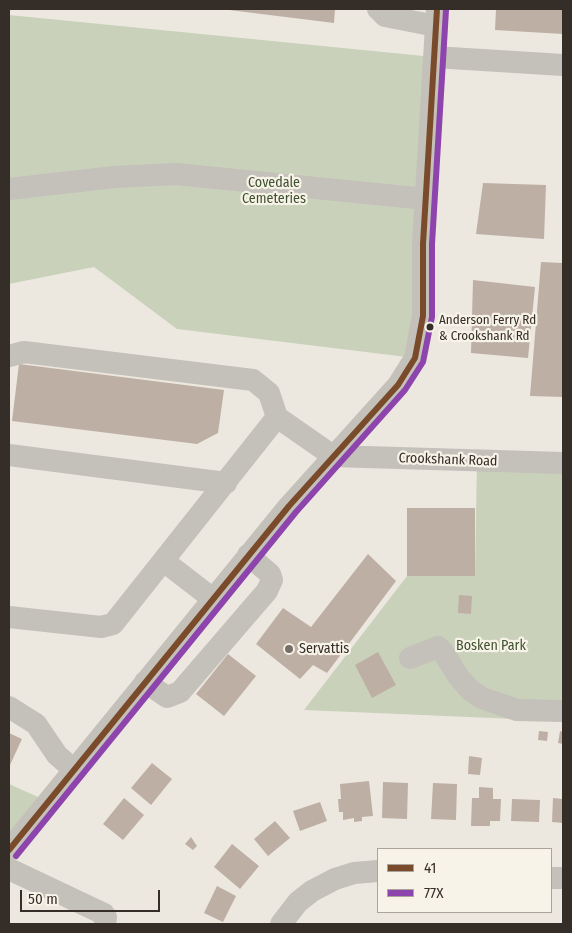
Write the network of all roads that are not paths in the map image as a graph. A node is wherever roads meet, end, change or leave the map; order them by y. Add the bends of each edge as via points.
1 (378, 9) edge
2 (437, 17) edge
3 (434, 57) junction
4 (563, 65) edge
5 (9, 189) edge
6 (426, 199) junction
7 (9, 356) edge
8 (277, 417) junction
9 (9, 455) edge
10 (334, 456) junction
11 (563, 463) edge
12 (226, 483) junction
13 (248, 555) junction
14 (165, 562) junction
15 (208, 605) junction
16 (9, 617) edge
17 (230, 634) junction
18 (410, 658) dead end
19 (145, 682) junction
20 (9, 707) edge
21 (563, 711) edge
22 (73, 769) junction
23 (9, 850) edge
24 (9, 869) edge
25 (377, 871) edge
26 (105, 924) edge
27 (281, 924) edge

1 - 2 street via 385,16
2 - 3 street
3 - 4 street
3 - 6 street
5 - 6 street via 176,174
6 - 10 street via 423,316 415,358 398,385
7 - 8 street via 24,352 253,380 269,393
8 - 10 street
8 - 12 street
9 - 12 street
10 - 11 street, Crookshank Road
10 - 13 street
12 - 14 street
13 - 15 street
13 - 17 street via 270,574 271,586
14 - 15 street
14 - 16 street via 113,624 101,627
15 - 17 street
15 - 19 street
17 - 19 street via 174,696 162,696
18 - 21 street via 438,647 470,690 482,698 517,710
19 - 22 street
20 - 22 street via 36,724 57,755
22 - 23 street
24 - 26 street via 104,914
25 - 27 street via 354,873 312,891 298,902

